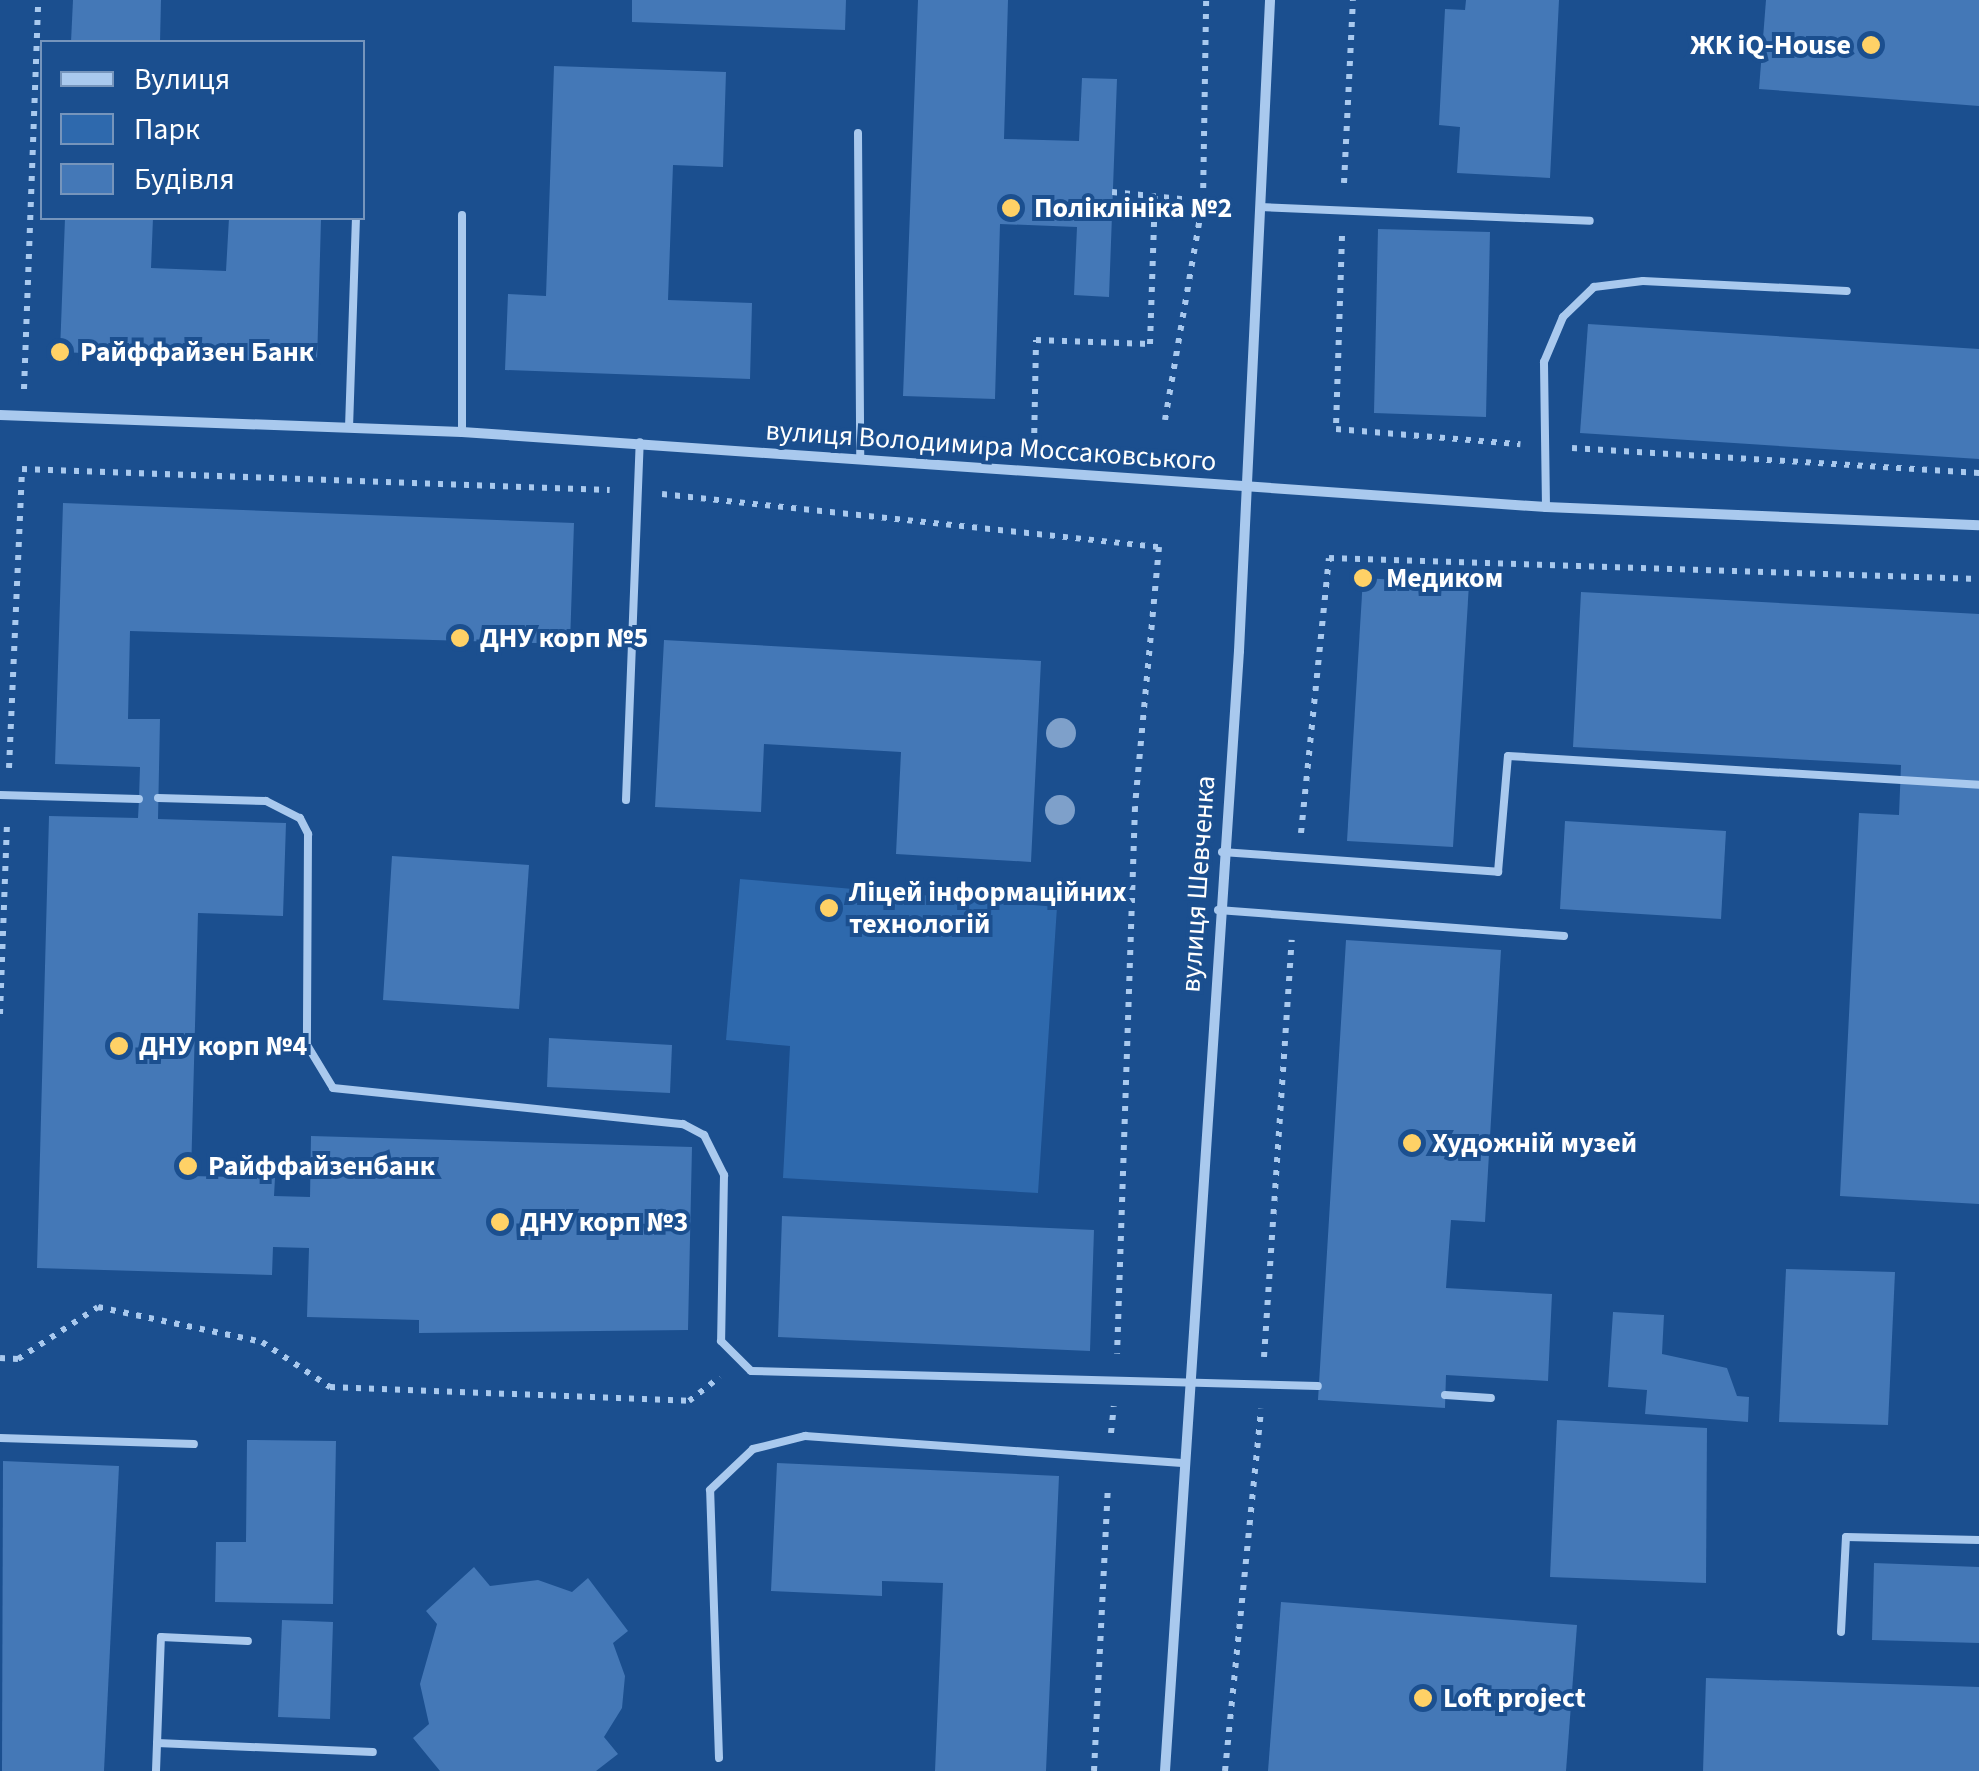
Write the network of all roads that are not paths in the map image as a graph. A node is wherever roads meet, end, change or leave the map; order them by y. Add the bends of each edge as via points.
1 (1270, 0) edge
2 (858, 132) dead end
3 (1260, 206) junction
4 (462, 215) dead end
5 (356, 220) edge
6 (1590, 221) dead end
7 (1846, 291) dead end
8 (0, 415) edge
9 (349, 428) junction
10 (462, 432) junction
11 (640, 442) junction
12 (860, 457) junction
13 (1244, 488) junction
14 (1546, 508) junction
15 (1979, 525) edge
16 (1979, 785) edge
17 (4, 795) edge
18 (158, 798) dead end
19 (139, 799) dead end
20 (626, 800) dead end
21 (1222, 852) junction
22 (1218, 910) junction
23 (1564, 936) dead end
24 (1189, 1386) junction
25 (1318, 1386) dead end
26 (1446, 1396) dead end
27 (1490, 1398) dead end
28 (0, 1438) edge
29 (194, 1444) dead end
30 (1182, 1462) junction
31 (1979, 1540) edge
32 (1842, 1632) dead end
33 (248, 1641) dead end
34 (158, 1743) junction
35 (372, 1752) dead end
36 (719, 1758) dead end
37 (156, 1771) edge
38 (1165, 1771) edge

1 - 3 street, вулиця Шевченка
2 - 12 lane
3 - 6 lane
3 - 13 street, вулиця Шевченка
4 - 10 lane
5 - 9 lane
7 - 14 lane via 1643,280 1594,288 1562,317 1544,362
8 - 9 street, вулиця Володимира Моссаковського
9 - 10 street, вулиця Володимира Моссаковського
10 - 11 street, вулиця Володимира Моссаковського
11 - 12 street, вулиця Володимира Моссаковського
11 - 20 lane
12 - 13 street, вулиця Володимира Моссаковського
13 - 14 street, вулиця Володимира Моссаковського
13 - 21 street, вулиця Шевченка
14 - 15 street, вулиця Володимира Моссаковського
16 - 21 lane via 1508,756 1498,872
17 - 19 lane
18 - 24 lane via 266,801 300,818 308,834 307,1045 334,1088 684,1124 704,1135 724,1174 717,1318 733,1360 751,1371
21 - 22 street, вулиця Шевченка
22 - 23 lane
22 - 24 street, вулиця Шевченка
24 - 25 lane
24 - 30 street, вулиця Шевченка
26 - 27 lane
28 - 29 lane
30 - 36 lane via 804,1436 753,1449 710,1490
30 - 38 street, вулиця Шевченка
31 - 32 lane via 1846,1537
33 - 34 lane via 162,1637
34 - 35 lane
34 - 37 lane

